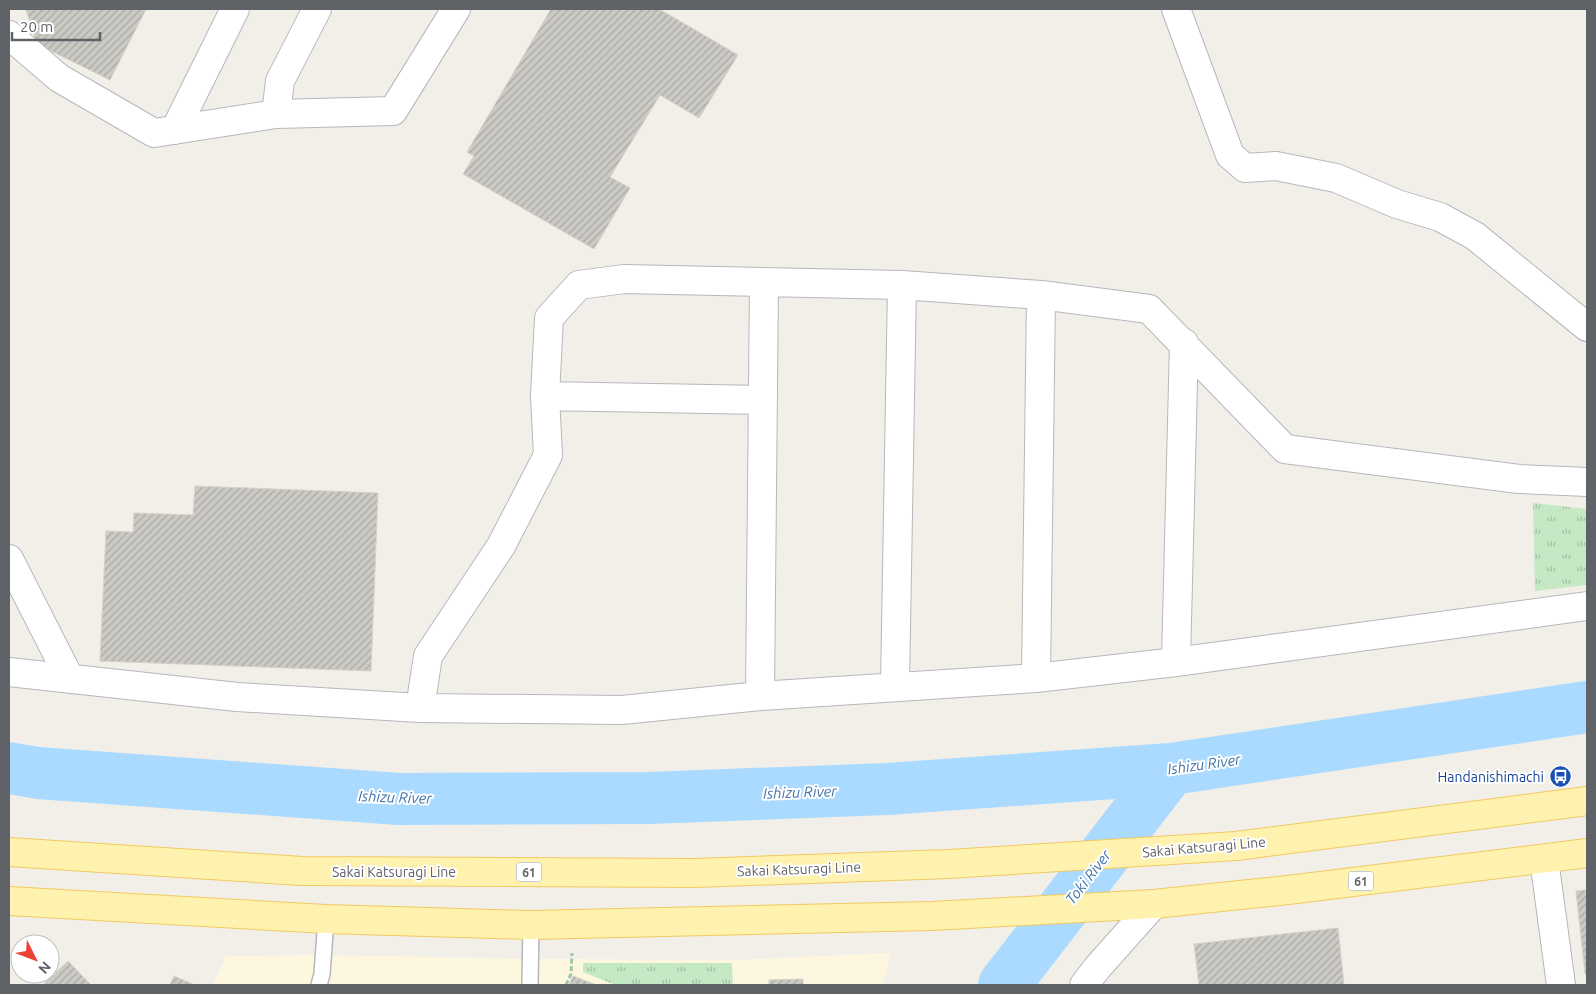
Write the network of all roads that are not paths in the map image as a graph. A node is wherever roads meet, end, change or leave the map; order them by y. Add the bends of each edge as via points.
1 (235, 9) edge
2 (317, 9) edge
3 (456, 9) edge
4 (1176, 9) edge
5 (9, 35) edge
6 (276, 114) junction
7 (175, 130) junction
8 (764, 282) junction
9 (902, 285) junction
10 (1041, 295) junction
11 (1587, 327) edge
12 (1184, 343) junction
13 (545, 396) junction
14 (763, 400) junction
15 (1587, 482) edge
16 (9, 559) edge
17 (1587, 606) edge
18 (1176, 662) junction
19 (9, 672) edge
20 (1036, 678) junction
21 (70, 679) junction
22 (895, 685) junction
23 (760, 696) junction
24 (420, 708) junction
25 (1587, 801) edge
26 (9, 852) edge
27 (1587, 853) edge
28 (1544, 859) junction
29 (9, 901) edge
30 (1144, 905) junction
31 (326, 919) junction
32 (531, 925) junction
33 (319, 985) edge
34 (530, 985) edge
35 (1084, 985) edge
36 (1561, 985) edge

1 - 7 street
2 - 6 street via 280,81
3 - 6 street via 393,111
4 - 11 street via 1230,155 1245,168 1276,166 1336,178 1397,204 1440,217 1475,236
5 - 7 street via 59,78 154,133
6 - 7 street
8 - 9 street
8 - 13 street via 624,279 578,285 549,318
8 - 14 street
9 - 10 street
9 - 22 street
10 - 12 street via 1149,309
10 - 20 street
12 - 15 street via 1285,449 1519,479
12 - 18 street
13 - 14 street
13 - 24 street via 548,455 501,546 428,656
14 - 23 street
16 - 21 street
17 - 18 street
18 - 20 street
19 - 21 street
20 - 22 street
21 - 24 street via 237,697
22 - 23 street
23 - 24 street via 622,710
25 - 26 main road, Sakai Katsuragi Line / 61 via 1236,846 1049,858 695,873 302,872
27 - 28 main road, 61
28 - 30 main road, 61
28 - 36 street
29 - 31 main road, 61
30 - 32 main road, 61 via 744,922
30 - 35 street
31 - 32 main road, 61
31 - 33 lane
32 - 34 lane

